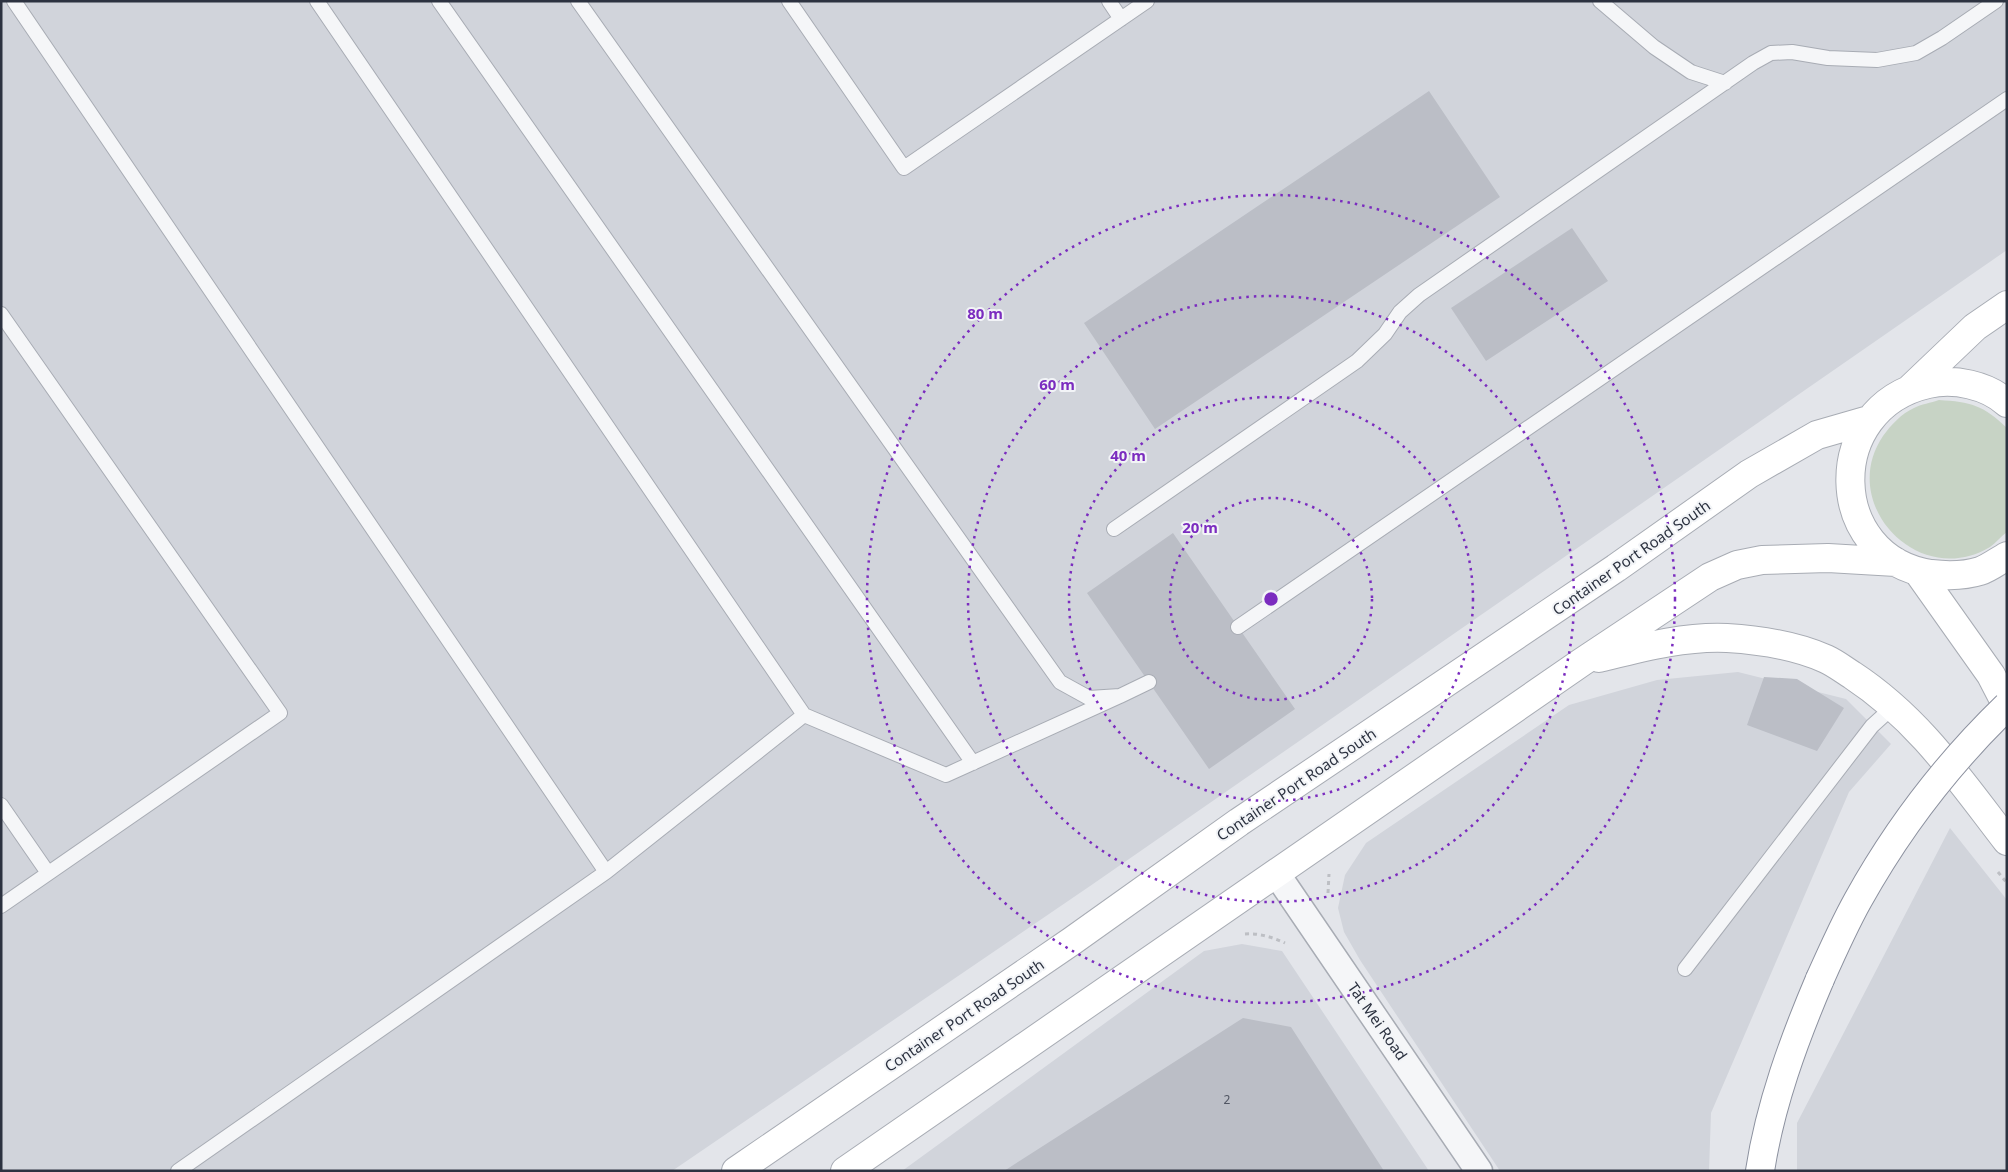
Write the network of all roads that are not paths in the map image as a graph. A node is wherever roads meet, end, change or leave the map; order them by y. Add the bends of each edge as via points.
1 (14, 1) edge
2 (317, 1) edge
3 (439, 1) edge
4 (578, 1) edge
5 (789, 1) edge
6 (1109, 1) edge
7 (1147, 1) edge
8 (1600, 1) edge
9 (1996, 1) edge
10 (1121, 19) junction
11 (1725, 83) junction
12 (2007, 99) edge
13 (2007, 305) edge
14 (1, 314) edge
15 (1911, 388) junction
16 (2007, 403) edge
17 (1869, 420) junction
18 (1114, 529) dead end
19 (2007, 556) edge
20 (1907, 567) junction
21 (1238, 626) dead end
22 (1582, 662) junction
23 (1149, 682) dead end
24 (1120, 696) junction
25 (1894, 706) junction
26 (2007, 706) edge
27 (804, 715) junction
28 (974, 763) junction
29 (1, 805) edge
30 (2007, 841) edge
31 (606, 872) junction
32 (1276, 872) junction
33 (48, 873) junction
34 (1, 906) edge
35 (1685, 969) dead end
36 (178, 1171) edge
37 (736, 1171) edge
38 (845, 1171) edge
39 (1479, 1171) edge
40 (1760, 1171) edge

1 - 31 lane
2 - 27 lane
3 - 28 lane
4 - 24 lane via 1055,676 1089,698
5 - 10 lane via 904,168
6 - 10 lane
7 - 10 lane
8 - 11 lane via 1654,47 1691,72
9 - 11 lane via 1916,53 1877,60 1770,53
11 - 18 lane via 1419,296 1400,312 1385,334 1358,361
12 - 21 lane
13 - 15 main road via 1975,327
14 - 33 lane via 280,713
15 - 16 main road via 1938,381 1970,384
15 - 17 main road via 1887,401
17 - 20 main road via 1857,440 1851,463 1851,495 1860,523 1875,544
17 - 37 main road, Container Port Road South via 1817,435 1749,474
19 - 20 main road via 1981,571 1950,577
20 - 22 main road via 1828,558 1762,560 1737,565 1710,577
20 - 26 main road via 1991,674
22 - 25 main road via 1675,642 1725,638 1780,644 1827,659
22 - 32 main road
23 - 24 lane
24 - 28 lane
25 - 30 main road via 1940,754
25 - 35 lane via 1872,726
26 - 40 main road, bridge via 1929,792 1858,900 1802,1020 1777,1096
27 - 28 lane via 946,775
27 - 31 lane
29 - 33 lane
31 - 36 lane
32 - 38 main road
32 - 39 street, Tat Mei Road
33 - 34 lane

